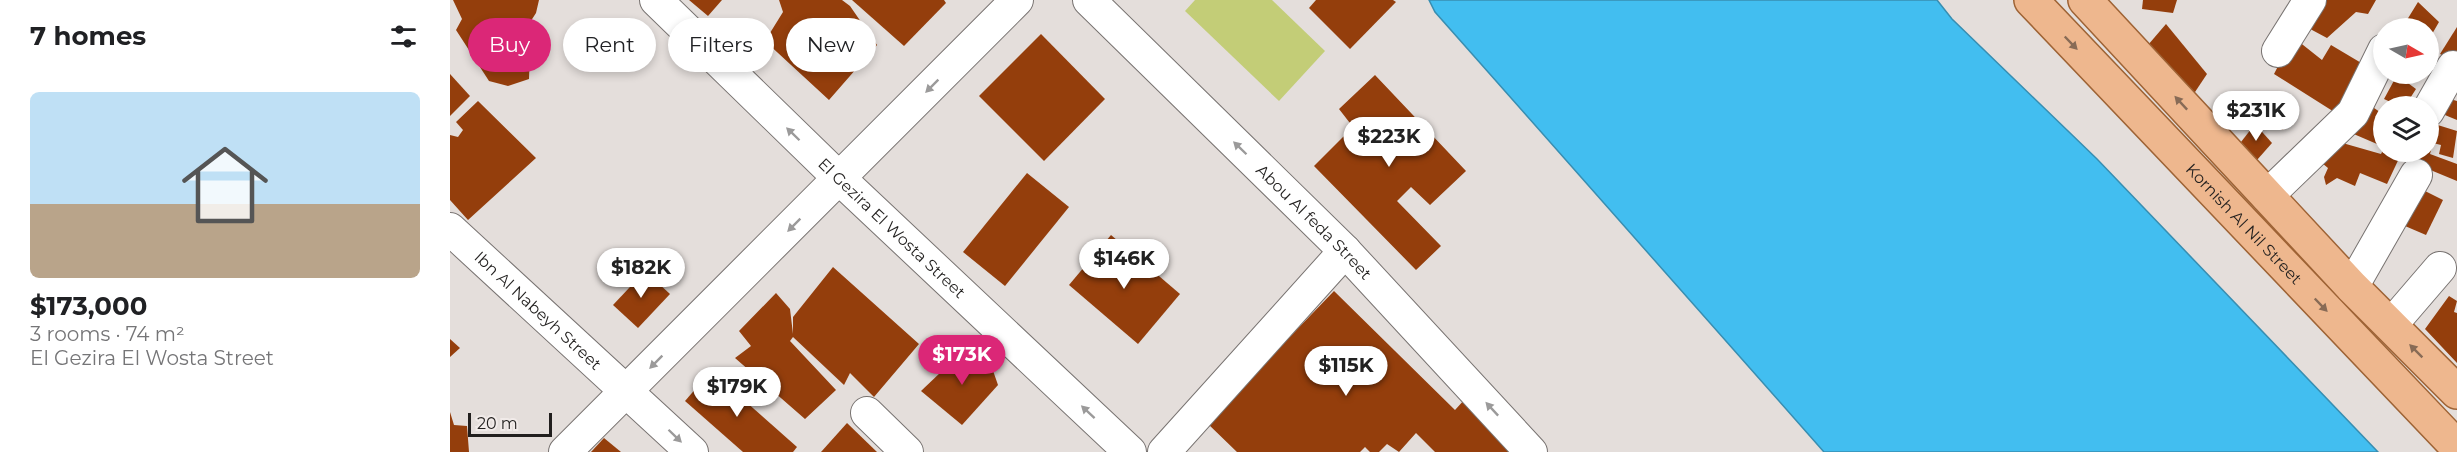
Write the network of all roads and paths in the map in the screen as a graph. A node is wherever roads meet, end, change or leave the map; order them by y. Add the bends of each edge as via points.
1 (656, 0) edge
2 (1017, 0) edge
3 (1089, 0) edge
4 (2031, 0) edge
5 (2085, 0) edge
6 (2300, 3) edge
7 (2278, 51) dead end
8 (2446, 64) edge
9 (2373, 72) edge
10 (2434, 96) edge
11 (2416, 175) dead end
12 (840, 179) junction
13 (2268, 196) junction
14 (450, 229) edge
15 (1345, 251) junction
16 (2440, 268) dead end
17 (2352, 286) junction
18 (2391, 326) junction
19 (627, 390) junction
20 (2457, 392) edge
21 (867, 413) dead end
22 (2457, 447) edge
23 (565, 452) edge
24 (692, 452) edge
25 (906, 452) edge
26 (1130, 452) edge
27 (1164, 452) edge
28 (1531, 452) edge

12 -> 1 street, El Gezira El Wosta Street
2 -> 12 street
15 -> 3 street, Abou Al feda Street
4 -> 22 main road, Kornish Al Nil Street
13 -> 5 main road
6 - 7 street
8 - 10 street
9 - 13 street via 2353,113
11 - 17 street
12 -> 19 street
26 -> 12 street, El Gezira El Wosta Street
13 - 17 main road
14 - 19 street, Ibn Al Nabeyh Street
15 - 27 street
28 -> 15 street, Abou Al feda Street
16 - 18 street
17 - 18 main road
20 -> 18 main road
19 - 23 street
19 -> 24 street, Ibn Al Nabeyh Street
21 - 25 street

